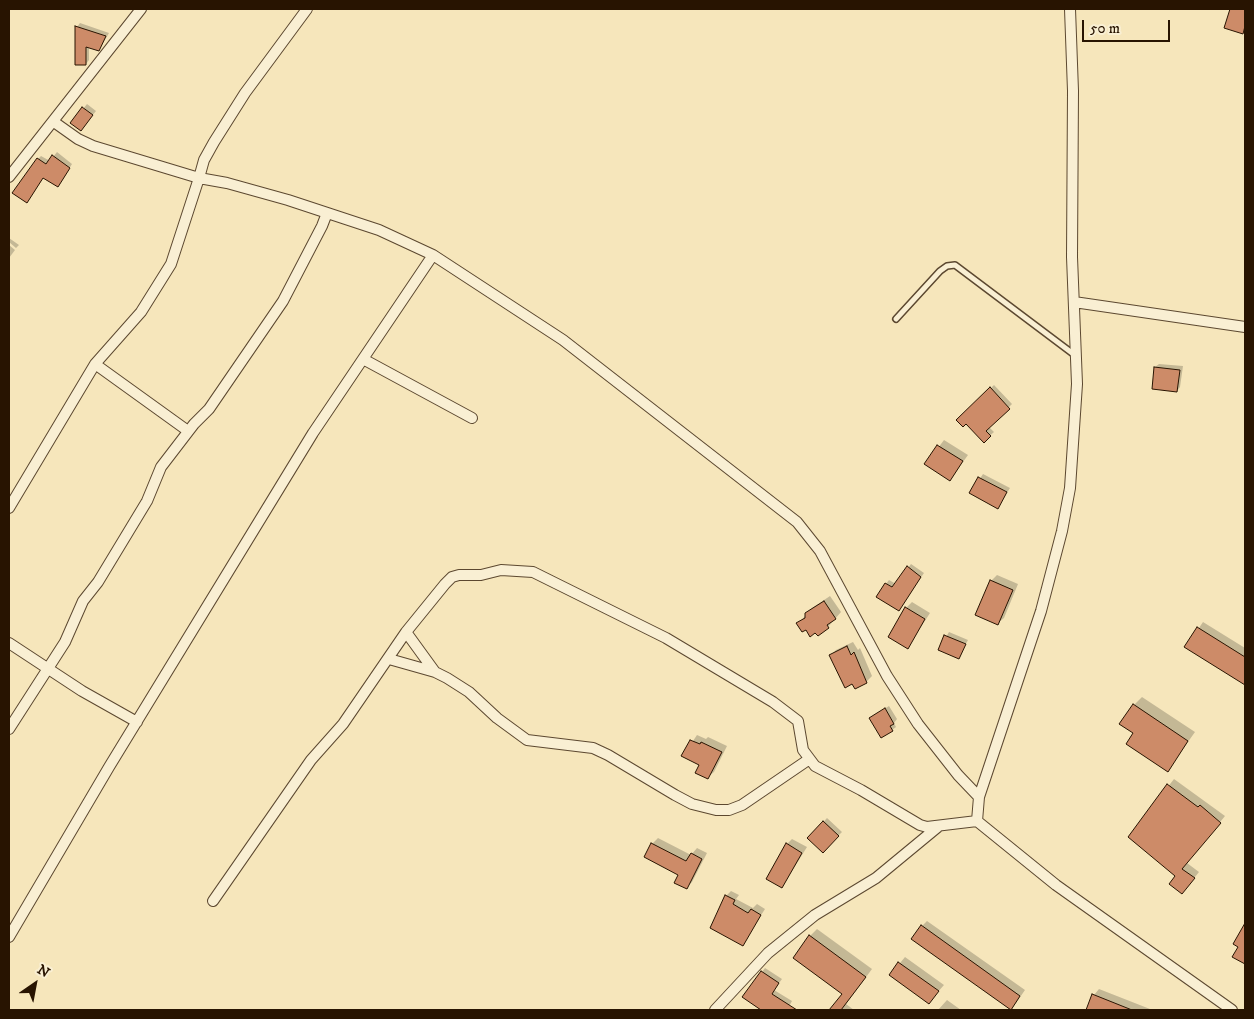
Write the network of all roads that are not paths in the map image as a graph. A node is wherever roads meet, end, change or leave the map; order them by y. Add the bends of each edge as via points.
1 (141, 9) edge
2 (307, 9) edge
3 (1070, 9) edge
4 (54, 122) junction
5 (9, 178) edge
6 (199, 178) junction
7 (327, 212) junction
8 (433, 255) junction
9 (1074, 302) junction
10 (896, 319) dead end
11 (1245, 326) edge
12 (1076, 356) junction
13 (363, 359) junction
14 (96, 364) junction
15 (472, 418) dead end
16 (188, 431) junction
17 (9, 508) edge
18 (406, 632) junction
19 (9, 643) edge
20 (389, 659) junction
21 (48, 669) junction
22 (435, 672) junction
23 (137, 722) junction
24 (9, 730) edge
25 (808, 760) junction
26 (979, 797) junction
27 (977, 821) junction
28 (939, 826) junction
29 (213, 902) dead end
30 (9, 937) edge
31 (715, 1010) edge
32 (1232, 1010) edge

1 - 4 street
2 - 6 street via 219,134 204,160
3 - 9 street
4 - 5 street
4 - 6 street via 93,146
6 - 7 street via 228,183
6 - 14 street via 171,264 141,312
7 - 8 street via 379,230
7 - 16 street via 283,301 209,409
8 - 13 street
8 - 26 street via 563,340 797,522 820,551 887,676 918,724 952,769
9 - 11 street
9 - 12 street
10 - 12 lane via 940,271 955,265
12 - 26 street via 1070,488 1062,531 1041,611
13 - 15 street
13 - 23 street via 313,433
14 - 16 street
14 - 17 street
16 - 21 street via 161,467 148,501 98,582 83,600 71,631
18 - 20 street
18 - 22 street
18 - 25 street via 452,577 501,570 533,572 666,638 790,713 800,726 803,750
19 - 21 street
20 - 22 street
20 - 29 street via 343,724 306,767
21 - 23 street
21 - 24 street
22 - 25 street via 469,692 528,740 593,748 692,804 716,810 742,805
23 - 30 street
25 - 28 street via 920,825 928,828
26 - 27 street
27 - 28 street
27 - 32 street via 1056,885
28 - 31 street via 876,878 815,915 776,946

